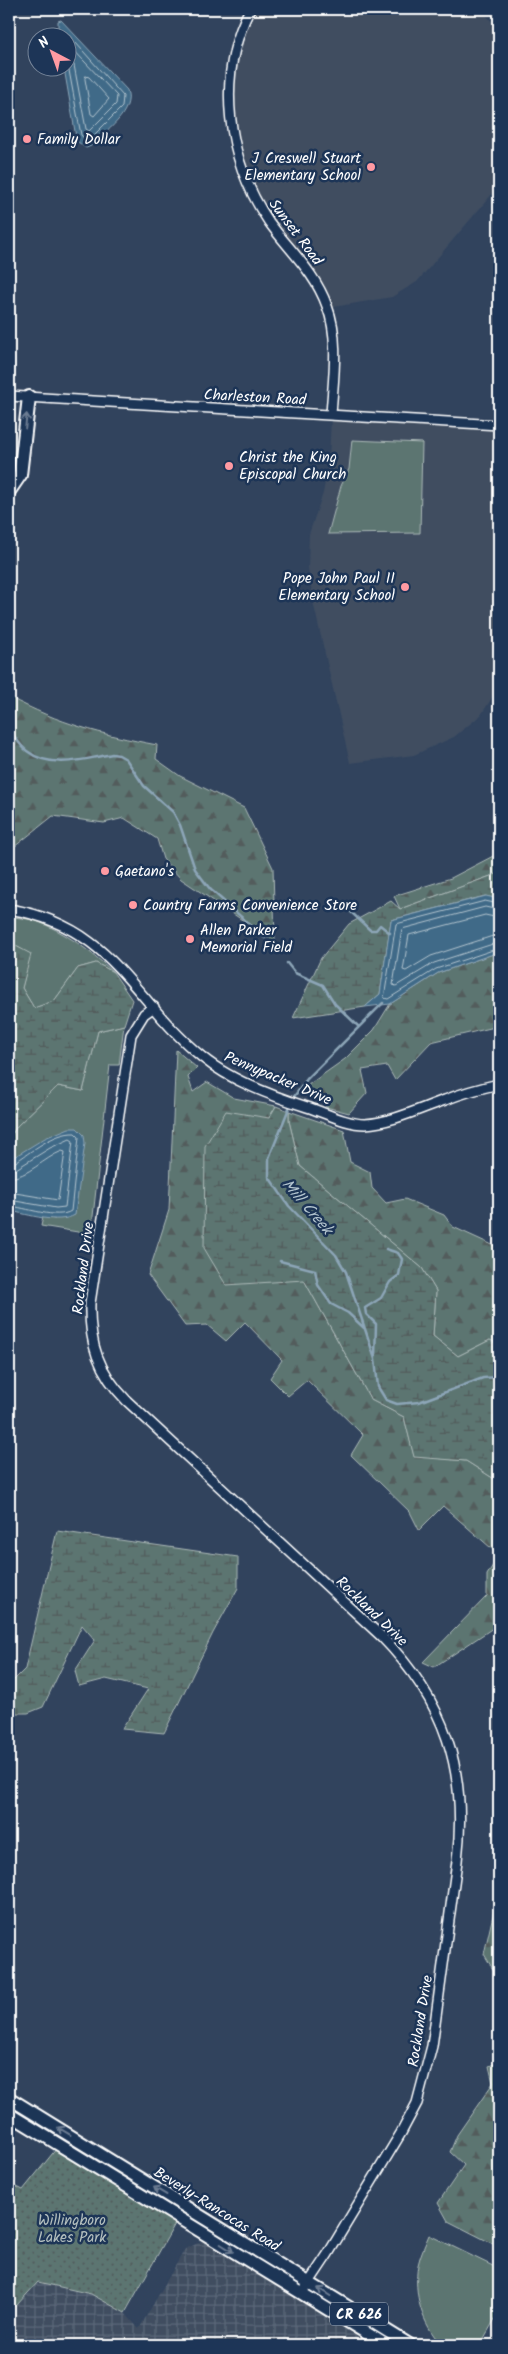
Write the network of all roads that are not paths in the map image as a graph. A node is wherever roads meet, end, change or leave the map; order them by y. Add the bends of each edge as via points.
1 (250, 9) edge
2 (9, 396) edge
3 (29, 397) junction
4 (331, 415) junction
5 (499, 425) edge
6 (9, 491) edge
7 (9, 909) edge
8 (154, 1007) junction
9 (499, 1084) edge
10 (9, 2098) edge
11 (9, 2114) edge
12 (308, 2282) junction
13 (301, 2293) junction
14 (386, 2345) edge
15 (410, 2345) edge

1 - 4 street, Sunset Road via 236,47 230,81 234,142 252,193 270,223 316,281 328,308 335,334
2 - 3 street, Charleston Road
3 - 4 street, Charleston Road
6 -> 3 highway via 20,475
4 - 5 street, Charleston Road
7 - 8 street, Pennypacker Drive via 55,922 94,944 116,962
8 - 9 street, Pennypacker Drive via 213,1065 281,1098 350,1122 364,1124 391,1119
8 - 12 street, Rockland Drive via 144,1014 131,1035 91,1296 90,1329 95,1355 108,1380 127,1401 402,1658 436,1708 457,1773 459,1846 425,2076 416,2105 402,2133
12 -> 10 main road, Beverly-Rancocas Road / CR 626
11 -> 13 main road, Beverly-Rancocas Road / CR 626
12 - 13 street, Rockland Drive
15 -> 12 main road, Beverly-Rancocas Road / CR 626
13 - 14 main road, Beverly-Rancocas Road / CR 626

